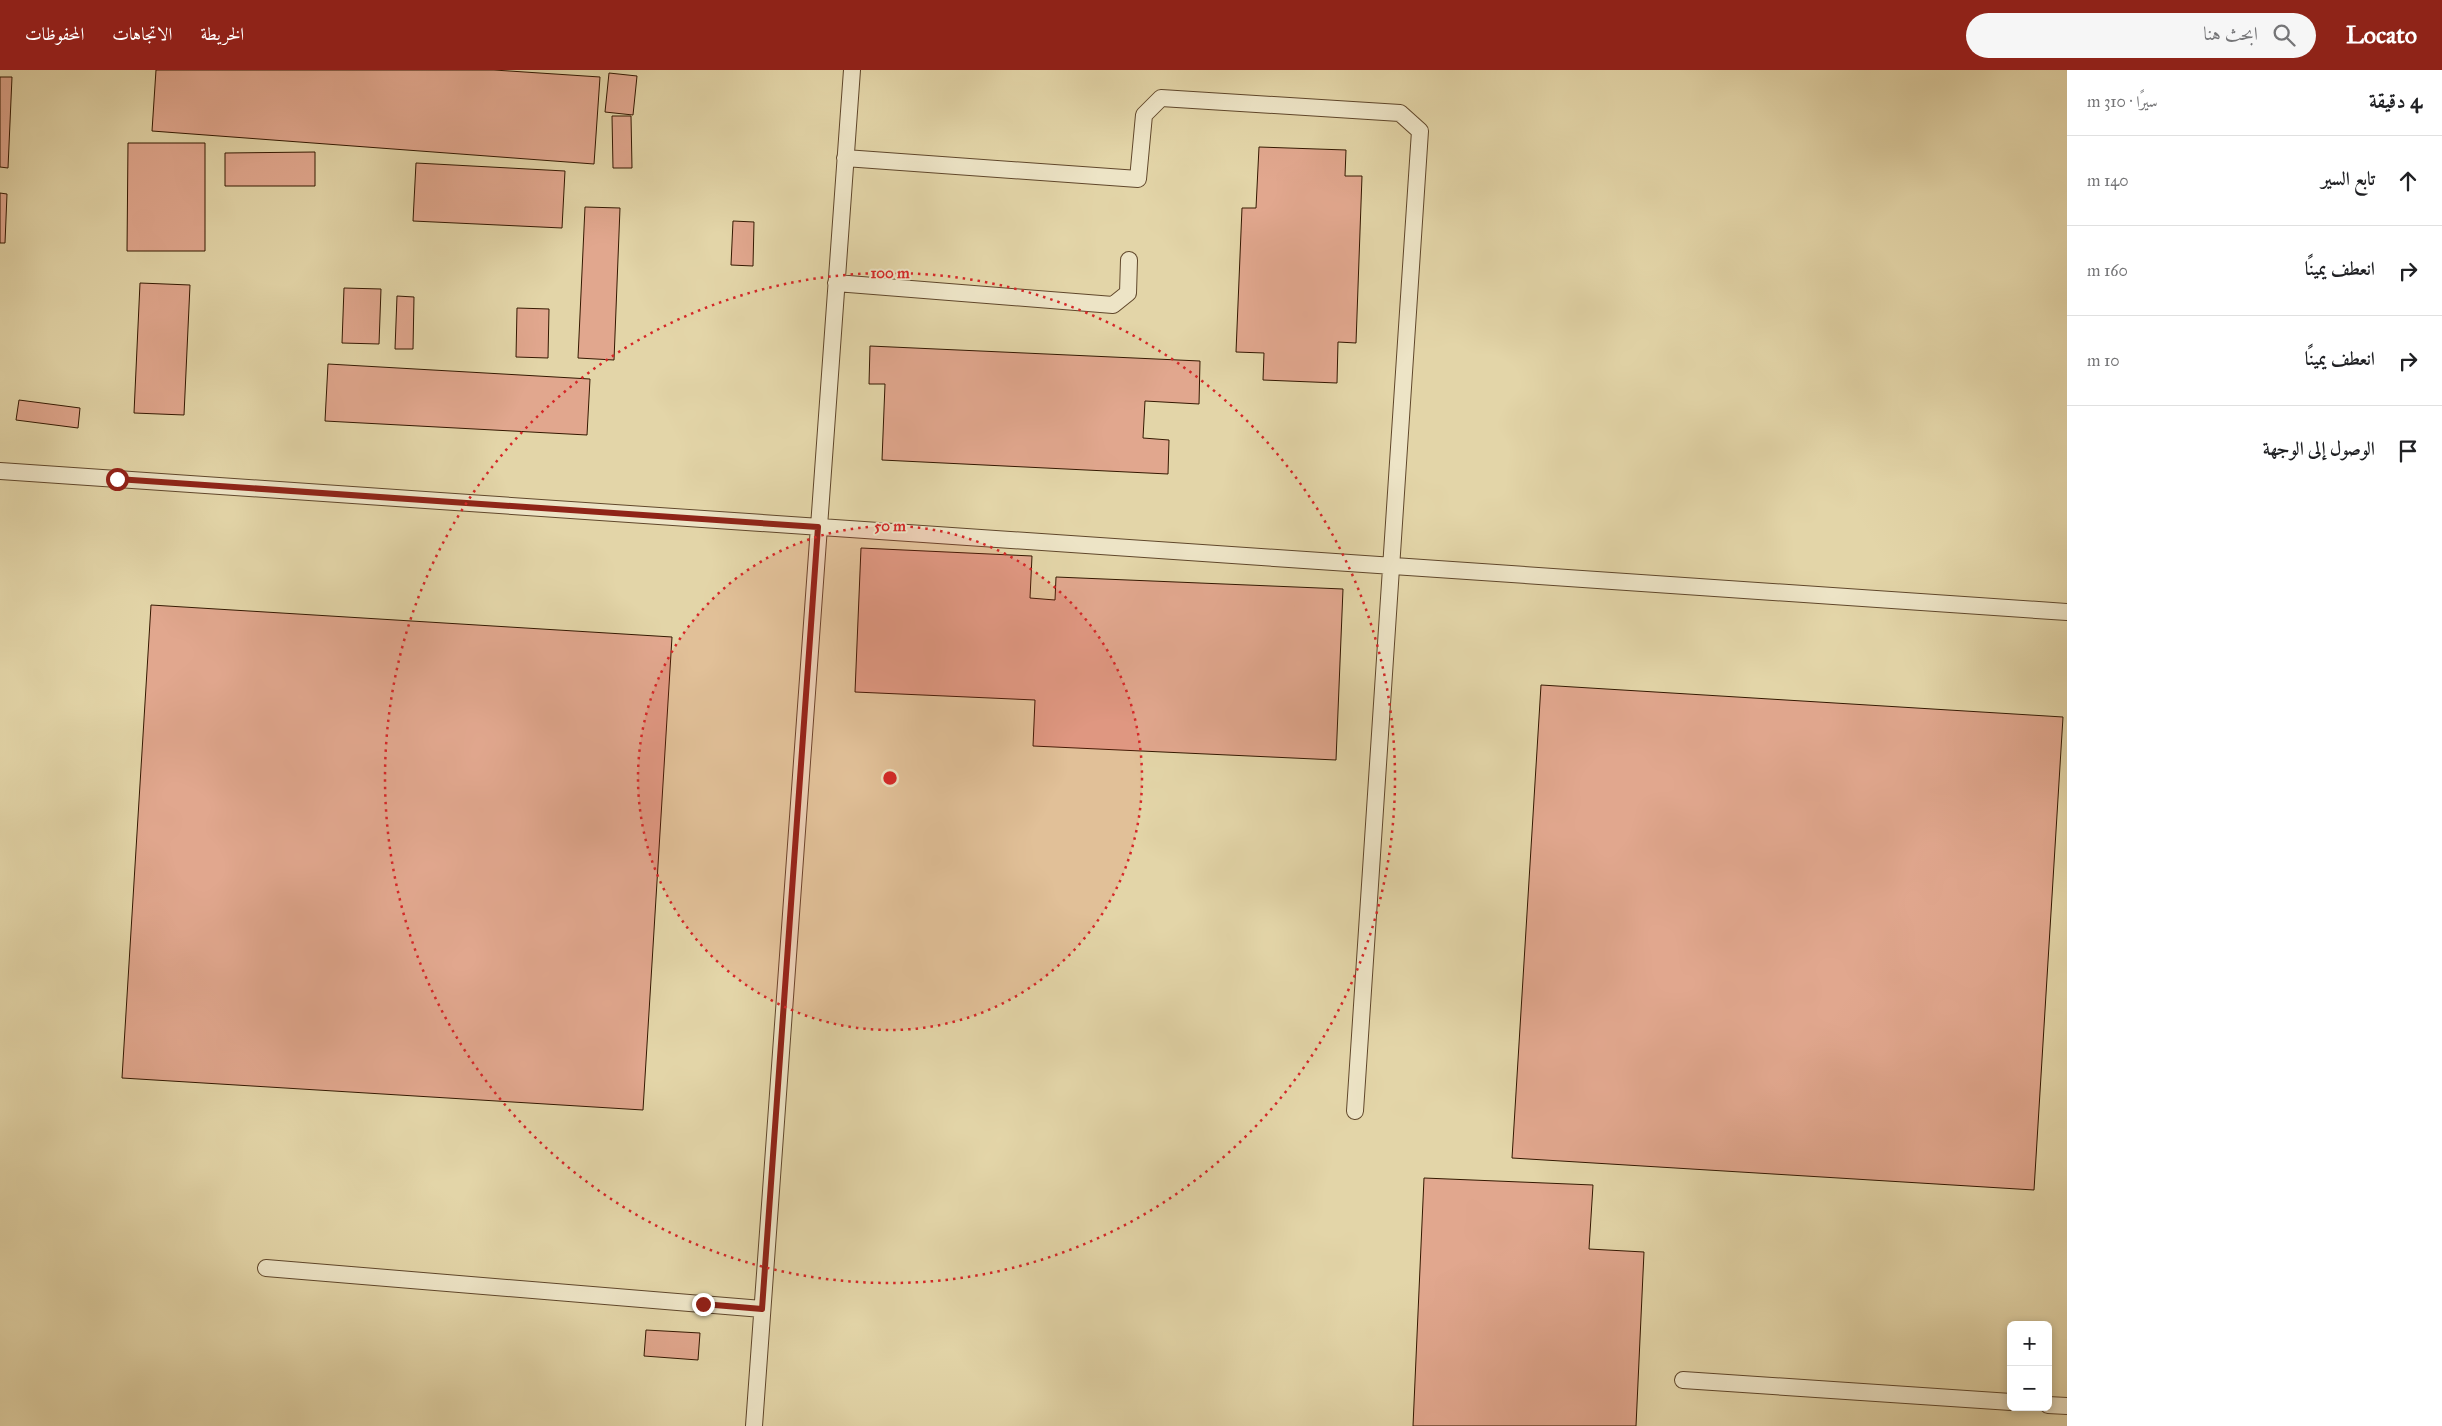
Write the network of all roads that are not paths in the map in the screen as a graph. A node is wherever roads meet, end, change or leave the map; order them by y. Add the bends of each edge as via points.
1 (852, 70) edge
2 (845, 158) junction
3 (1129, 260) dead end
4 (836, 282) junction
5 (0, 472) edge
6 (818, 527) junction
7 (1392, 566) junction
8 (2067, 612) edge
9 (1355, 1111) dead end
10 (266, 1268) dead end
11 (762, 1309) junction
12 (1683, 1380) dead end
13 (2007, 1402) edge
14 (2052, 1405) edge
15 (2067, 1406) edge
16 (754, 1426) edge

1 - 2 lane
2 - 4 lane
2 - 7 lane via 1138,179 1144,115 1161,98 1400,113 1420,131
3 - 4 lane via 1128,292 1113,305
4 - 6 lane
5 - 6 lane
6 - 7 lane
6 - 11 lane
7 - 8 lane
7 - 9 lane
10 - 11 lane
11 - 16 lane
12 - 13 lane
14 - 15 lane

